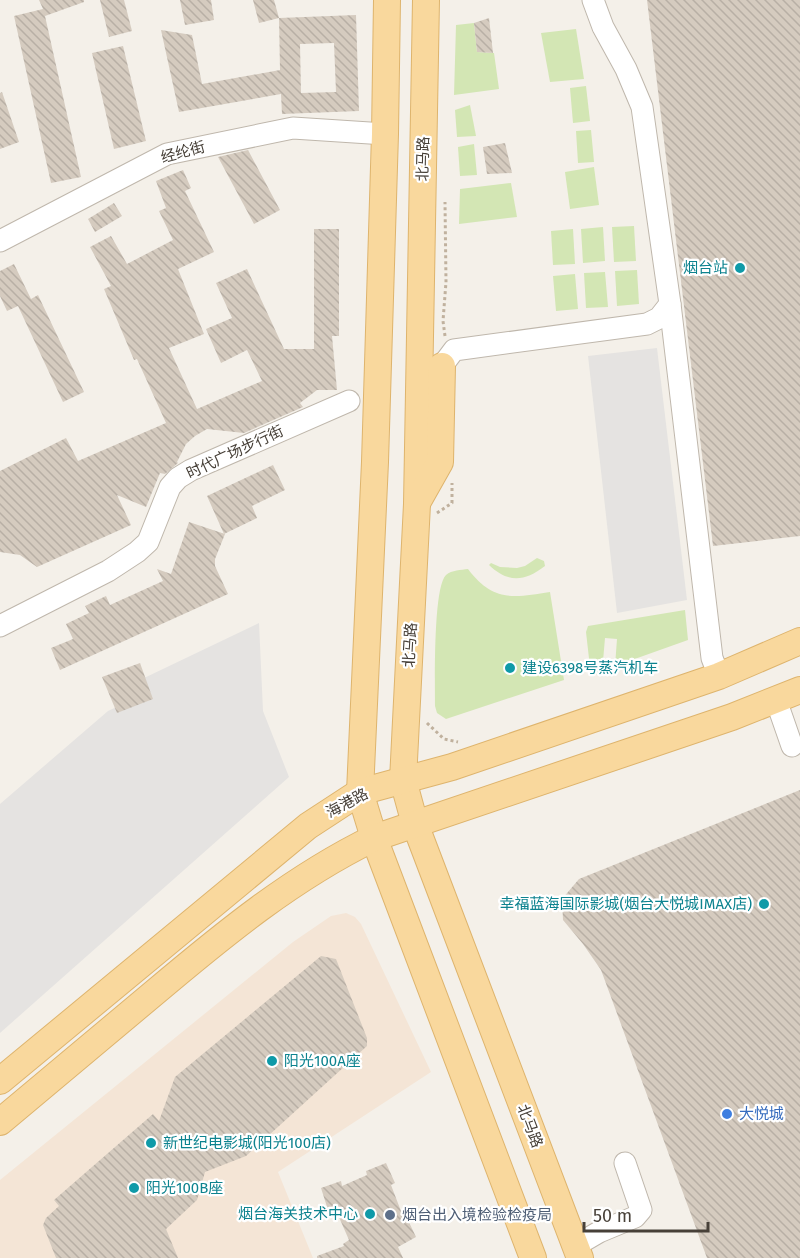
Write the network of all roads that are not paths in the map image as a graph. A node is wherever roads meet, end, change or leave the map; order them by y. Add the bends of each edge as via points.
1 (387, 0) edge
2 (426, 0) edge
3 (593, 0) edge
4 (385, 134) junction
5 (0, 242) edge
6 (671, 311) junction
7 (444, 355) joint
8 (349, 401) dead end
9 (427, 508) junction
10 (0, 626) edge
11 (800, 641) edge
12 (719, 676) junction
13 (800, 690) edge
14 (776, 700) junction
15 (792, 746) dead end
16 (403, 780) junction
17 (360, 792) junction
18 (415, 824) junction
19 (374, 838) junction
20 (0, 1081) edge
21 (0, 1122) edge
22 (625, 1163) dead end
23 (578, 1252) edge
24 (533, 1258) edge

1 - 4 main road
2 - 9 main road, 北马路
3 - 6 street via 642,107
4 - 5 street, 经纶街 via 293,128 167,154
4 - 17 main road
6 - 7 street via 663,328 648,335 454,362
6 - 12 street via 712,658
7 - 9 main road via 440,462
8 - 10 street, 时代广场步行街 via 184,474 170,488 148,542 137,552
9 - 16 main road, 北马路
11 - 12 main road, 海港路
12 - 16 main road, 海港路
13 - 14 main road
14 - 15 street
14 - 18 main road
16 - 17 main road, 海港路
16 - 18 main road, 北马路
17 - 19 main road
17 - 20 main road, 海港路 via 308,826
18 - 19 main road
18 - 23 main road, 北马路
19 - 21 main road via 301,878 226,933
19 - 24 main road
22 - 23 street via 641,1210 635,1217 599,1232

